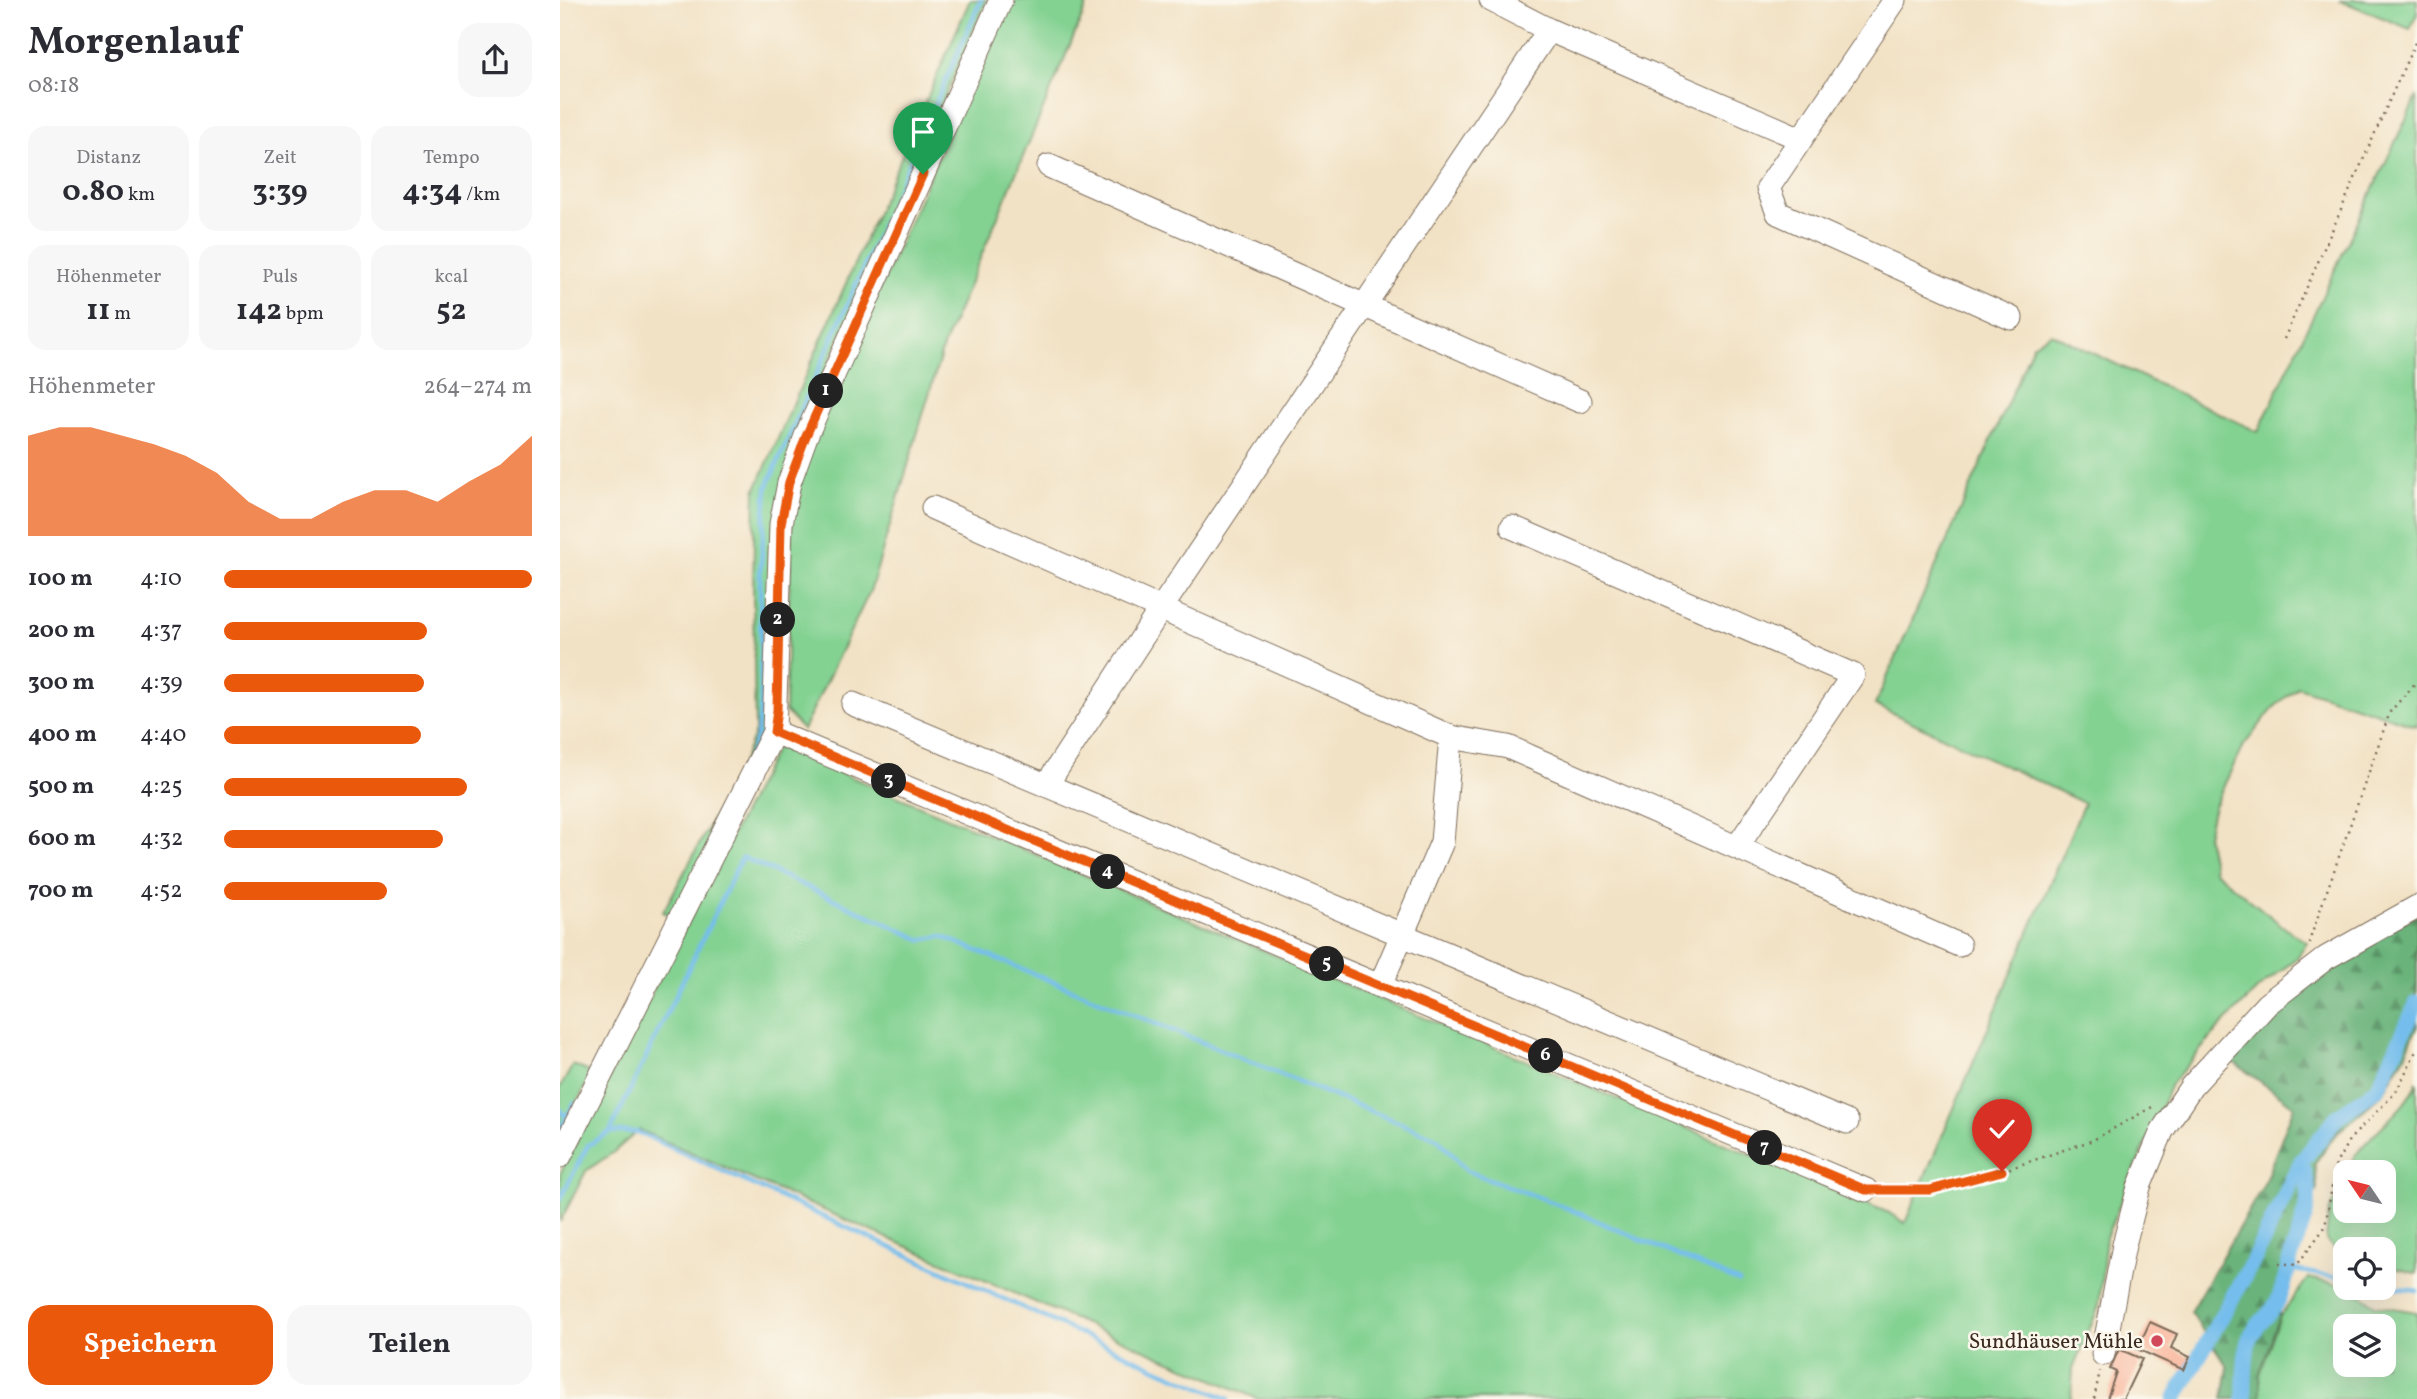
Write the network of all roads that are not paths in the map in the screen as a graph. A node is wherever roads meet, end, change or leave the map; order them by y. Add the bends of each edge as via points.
1 (1001, 0) edge
2 (1491, 0) edge
3 (1895, 0) edge
4 (1549, 30) junction
5 (1801, 139) junction
6 (1049, 166) dead end
7 (1364, 306) junction
8 (2011, 318) dead end
9 (1580, 401) dead end
10 (933, 508) dead end
11 (1512, 527) dead end
12 (1160, 610) junction
13 (853, 704) dead end
14 (774, 732) junction
15 (1451, 737) junction
16 (1047, 783) junction
17 (1737, 847) junction
18 (2417, 907) edge
19 (1403, 933) junction
20 (1959, 945) dead end
21 (1380, 986) junction
22 (1847, 1122) dead end
23 (560, 1156) edge
24 (1866, 1190) road end
25 (2103, 1353) road end

1 - 14 lane via 789,482 781,524
2 - 4 lane
3 - 5 lane
4 - 5 lane
4 - 7 lane
5 - 8 lane via 1768,188 1778,213
6 - 7 lane
7 - 9 lane
7 - 12 lane
10 - 12 lane
11 - 17 lane via 1853,675
12 - 15 lane
12 - 16 lane
13 - 16 lane
14 - 21 lane
14 - 23 lane
15 - 17 lane via 1508,747
15 - 19 lane via 1442,842
16 - 19 lane
17 - 20 lane
18 - 25 lane via 2326,958 2267,1004 2191,1087 2162,1131 2139,1187
19 - 21 lane
19 - 22 lane
21 - 24 lane

